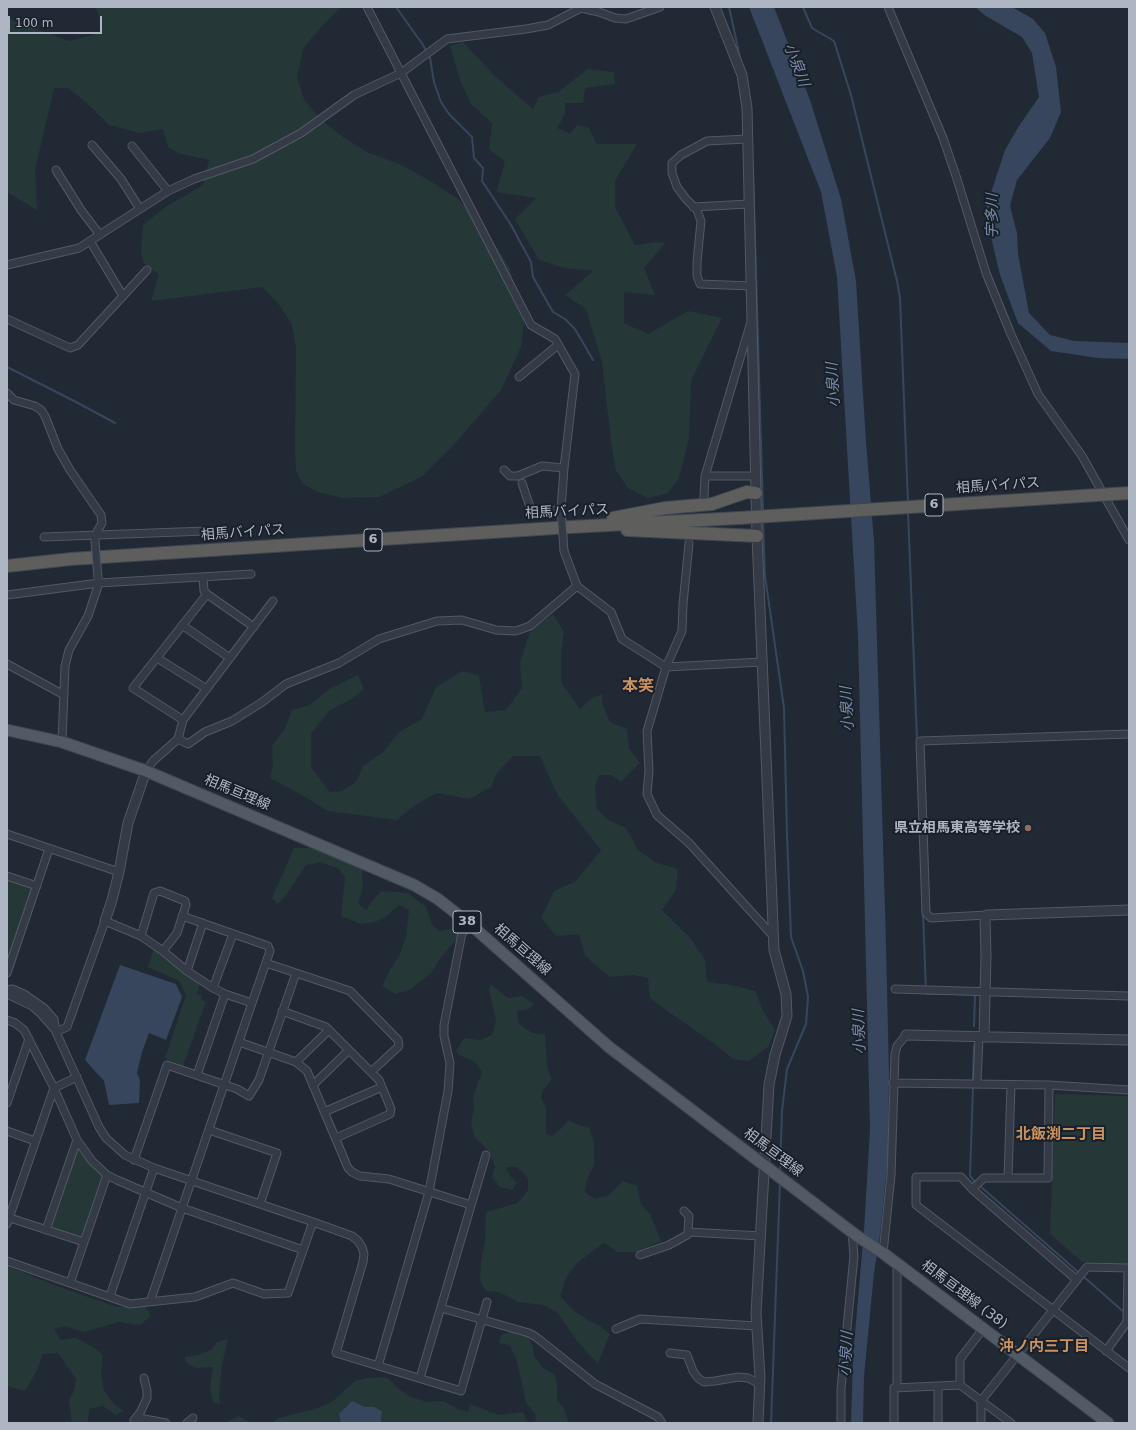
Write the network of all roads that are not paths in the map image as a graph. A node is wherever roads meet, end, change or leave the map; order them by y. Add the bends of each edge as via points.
1 (367, 7) edge
2 (660, 7) edge
3 (714, 7) edge
4 (888, 7) edge
5 (599, 9) edge
6 (401, 73) junction
7 (748, 139) junction
8 (92, 145) dead end
9 (132, 146) dead end
10 (56, 170) dead end
11 (168, 191) junction
12 (749, 204) junction
13 (694, 207) junction
14 (140, 209) junction
15 (100, 235) junction
16 (90, 241) junction
17 (7, 264) edge
18 (147, 270) dead end
19 (751, 286) junction
20 (123, 296) junction
21 (7, 319) edge
22 (751, 321) junction
23 (558, 345) junction
24 (519, 377) dead end
25 (7, 394) edge
26 (564, 468) junction
27 (504, 470) dead end
28 (705, 476) junction
29 (756, 476) junction
30 (522, 483) dead end
31 (756, 493) junction
32 (1129, 493) edge
33 (704, 497) dead end
34 (562, 510) junction
35 (571, 527) junction
36 (206, 530) dead end
37 (757, 536) junction
38 (44, 537) dead end
39 (95, 538) junction
40 (1129, 540) edge
41 (689, 543) dead end
42 (7, 566) edge
43 (251, 574) dead end
44 (203, 577) junction
45 (98, 581) junction
46 (576, 586) junction
47 (207, 594) junction
48 (7, 595) edge
49 (273, 601) dead end
50 (182, 625) junction
51 (254, 627) junction
52 (157, 658) junction
53 (230, 658) junction
54 (762, 662) junction
55 (7, 664) edge
56 (666, 667) junction
57 (207, 689) junction
58 (64, 695) junction
59 (184, 720) junction
60 (7, 730) edge
61 (1129, 734) edge
62 (178, 739) junction
63 (62, 742) junction
64 (146, 771) junction
65 (7, 834) edge
66 (50, 849) junction
67 (119, 872) junction
68 (7, 876) edge
69 (37, 886) junction
70 (1129, 910) edge
71 (987, 915) junction
72 (182, 916) junction
73 (105, 921) junction
74 (203, 924) junction
75 (471, 925) junction
76 (233, 934) junction
77 (141, 936) junction
78 (774, 937) junction
79 (163, 950) junction
80 (9, 963) edge
81 (266, 963) junction
82 (187, 971) junction
83 (296, 973) junction
84 (7, 974) edge
85 (213, 988) junction
86 (895, 989) dead end
87 (7, 990) edge
88 (985, 991) junction
89 (7, 994) edge
90 (225, 994) junction
91 (1129, 996) edge
92 (252, 1003) junction
93 (282, 1012) junction
94 (7, 1020) edge
95 (329, 1030) junction
96 (56, 1032) junction
97 (906, 1035) joint
98 (981, 1037) junction
99 (29, 1039) junction
100 (1129, 1040) edge
101 (239, 1042) junction
102 (349, 1050) junction
103 (268, 1052) junction
104 (296, 1062) junction
105 (371, 1072) junction
106 (197, 1075) junction
107 (76, 1077) junction
108 (894, 1082) junction
109 (974, 1083) junction
110 (225, 1085) junction
111 (313, 1085) junction
112 (1011, 1085) junction
113 (1049, 1085) junction
114 (382, 1087) junction
115 (54, 1088) junction
116 (1129, 1090) edge
117 (7, 1103) edge
118 (324, 1112) junction
119 (209, 1130) junction
120 (7, 1131) edge
121 (336, 1138) junction
122 (77, 1140) junction
123 (35, 1141) junction
124 (486, 1155) dead end
125 (134, 1160) junction
126 (765, 1166) junction
127 (154, 1168) junction
128 (107, 1175) junction
129 (1008, 1178) junction
130 (191, 1180) junction
131 (973, 1188) junction
132 (146, 1192) junction
133 (430, 1192) junction
134 (260, 1204) junction
135 (471, 1205) junction
136 (182, 1208) junction
137 (684, 1211) dead end
138 (8, 1219) edge
139 (313, 1222) junction
140 (46, 1230) junction
141 (688, 1232) junction
142 (854, 1234) junction
143 (760, 1236) junction
144 (84, 1242) junction
145 (303, 1250) junction
146 (881, 1252) junction
147 (640, 1255) dead end
148 (7, 1261) edge
149 (897, 1264) junction
150 (1129, 1268) edge
151 (1079, 1277) junction
152 (70, 1283) junction
153 (110, 1296) junction
154 (150, 1302) junction
155 (487, 1302) dead end
156 (441, 1308) junction
157 (1052, 1310) junction
158 (482, 1321) junction
159 (757, 1326) junction
160 (616, 1329) dead end
161 (983, 1329) junction
162 (1106, 1351) junction
163 (670, 1353) dead end
164 (1017, 1355) junction
165 (378, 1366) junction
166 (1129, 1368) edge
167 (144, 1378) dead end
168 (420, 1378) junction
169 (760, 1384) junction
170 (960, 1385) junction
171 (938, 1386) junction
172 (897, 1388) junction
173 (981, 1400) junction
174 (1003, 1420) edge
175 (133, 1421) edge
176 (166, 1423) edge
177 (662, 1423) edge
178 (758, 1423) edge
179 (840, 1423) edge
180 (894, 1423) edge
181 (938, 1423) edge
182 (981, 1423) edge
183 (1011, 1423) edge
184 (1108, 1423) edge

1 - 6 street
2 - 5 street via 626,19 615,18
3 - 7 street via 742,75
4 - 40 street via 943,138 986,273 1016,346 1038,394 1082,456
5 - 6 street via 581,8 548,25 526,30 447,39
6 - 11 street via 354,95 301,133 253,160 194,179
6 - 23 street via 531,325 554,338
7 - 12 street
7 - 13 street via 707,141 672,163 677,187
8 - 14 street via 121,179
9 - 11 street
10 - 15 street
11 - 14 street
12 - 13 street
12 - 19 street
13 - 19 street via 700,221 697,276 700,284
14 - 15 street
15 - 16 street
16 - 17 street via 79,248
16 - 20 street
18 - 20 street
19 - 22 street
20 - 21 street via 78,345 70,348
22 - 28 street
22 - 29 street
23 - 24 street
23 - 26 street via 575,374
25 - 39 street via 14,400 35,406 45,416 58,449 101,515 102,523
26 - 27 street via 542,466 518,476 510,476
26 - 34 street
28 - 29 street
28 - 33 street
29 - 31 street
30 - 34 street via 530,507 534,511
31 - 35 highway via 747,492 712,504 665,508
31 - 37 street
32 - 35 highway, 相馬バイパス / 6, bridge
34 - 46 street, bridge via 564,551
35 - 37 highway
35 - 42 highway, 相馬バイパス / 6 via 71,559
36 - 39 street
37 - 54 street
38 - 39 street
39 - 45 street, bridge
41 - 56 street via 682,631
43 - 44 street
44 - 45 street
44 - 47 street via 204,591
45 - 48 street
45 - 58 street via 88,616 68,650
46 - 56 street via 611,612 622,639
46 - 62 street via 530,626 516,631 496,630 462,620 437,621 379,639 339,663 286,684 232,721 205,732 188,744
47 - 50 street
47 - 51 street
49 - 51 street
50 - 52 street
50 - 53 street
51 - 53 street
52 - 57 street
52 - 59 street via 133,688
53 - 57 street
54 - 56 street
54 - 78 street
55 - 58 street
56 - 78 street via 647,731 647,794 657,815 689,843
57 - 59 street
58 - 63 street
59 - 62 street
60 - 63 main road, 相馬亘理線 / 38
61 - 71 street via 920,741 926,913 931,918
62 - 64 street via 153,761
63 - 64 main road, 相馬亘理線 / 38
64 - 67 street via 128,824
64 - 75 main road, 相馬亘理線 / 38 via 414,885 438,899
65 - 66 street
66 - 67 street
66 - 69 street
67 - 73 street
68 - 69 street
69 - 80 street
70 - 71 street
71 - 88 street via 984,917
72 - 74 street
72 - 77 street via 185,900 160,891 154,893
72 - 79 street via 177,933
73 - 77 street
73 - 96 street via 67,1027
74 - 76 street
74 - 82 street
75 - 126 main road, 相馬亘理線 / 38 via 609,1047
75 - 133 street via 462,933 444,1025 450,1063 448,1091
76 - 81 street via 268,946 270,951
76 - 85 street
77 - 79 street
78 - 126 street via 774,950 786,994 787,1016 769,1085
79 - 82 street
80 - 84 street
81 - 83 street
81 - 92 street
82 - 85 street
83 - 93 street
83 - 105 street via 350,991 398,1040 398,1046
85 - 90 street
86 - 88 street
87 - 96 street via 12,989 24,994 44,1008 54,1019
88 - 91 street
88 - 98 street
89 - 96 street via 32,1006
90 - 92 street
90 - 106 street
92 - 101 street
93 - 95 street
93 - 103 street
94 - 99 street via 24,1030
95 - 102 street
95 - 104 street
96 - 107 street
97 - 98 street
97 - 108 street via 897,1046
98 - 100 street
98 - 109 street
99 - 115 street
99 - 117 street
101 - 103 street
101 - 110 street
102 - 105 street
102 - 111 street
103 - 104 street
103 - 110 street via 259,1080 249,1096
104 - 111 street via 307,1071
105 - 114 street
106 - 110 street
106 - 125 street via 167,1065
107 - 115 street
107 - 125 street via 106,1138
108 - 109 street
108 - 146 street via 891,1176
109 - 112 street
110 - 119 street
111 - 118 street
112 - 113 street
112 - 129 street
113 - 116 street
113 - 129 street via 1048,1178
114 - 118 street
114 - 121 street via 391,1110 390,1114
115 - 122 street
115 - 123 street
118 - 121 street
119 - 130 street
119 - 134 street via 277,1153
120 - 123 street
121 - 133 street via 348,1168 356,1175 389,1179
122 - 128 street via 83,1151
122 - 140 street
123 - 138 street
124 - 135 street
125 - 127 street
126 - 142 main road, 相馬亘理線 / 38
126 - 143 street
127 - 130 street
127 - 132 street
128 - 132 street
128 - 144 street
129 - 131 street via 984,1178
130 - 134 street
130 - 136 street
131 - 151 street
131 - 157 street via 961,1178 916,1177 916,1205
132 - 136 street
132 - 153 street
133 - 135 street
133 - 165 street
134 - 139 street
135 - 156 street
136 - 145 street
136 - 154 street
137 - 141 street via 689,1216
138 - 140 street
139 - 145 street
139 - 165 street via 352,1236 362,1247 363,1262 336,1353
140 - 144 street
141 - 143 street
141 - 147 street via 687,1236 669,1245
142 - 146 main road, 相馬亘理線 (38) / 38
142 - 179 street
143 - 159 street
144 - 152 street
145 - 154 street via 288,1293 264,1294 233,1283 195,1297
146 - 149 main road, 相馬亘理線 (38) / 38
148 - 152 street
149 - 161 main road, 相馬亘理線 (38) / 38
149 - 172 street
150 - 151 street via 1087,1267
150 - 162 street via 1127,1322
151 - 157 street
152 - 153 street
153 - 154 street via 130,1304
155 - 158 street
156 - 158 street
156 - 168 street
157 - 162 street
157 - 164 street
158 - 168 street via 461,1391
158 - 177 street via 529,1333 595,1384 658,1417
159 - 160 street via 640,1319
159 - 169 street
161 - 164 main road, 相馬亘理線 (38) / 38
161 - 170 street via 960,1359
162 - 166 street
163 - 169 street via 687,1355 693,1371 704,1382 738,1377 748,1378
164 - 173 street
164 - 184 main road, 相馬亘理線 (38) / 38
165 - 168 street
167 - 175 street via 147,1398
169 - 178 street
170 - 171 street
170 - 173 street
171 - 172 street
171 - 181 street
172 - 180 street via 894,1388
173 - 174 street
173 - 182 street
174 - 183 street
175 - 176 street via 139,1418

